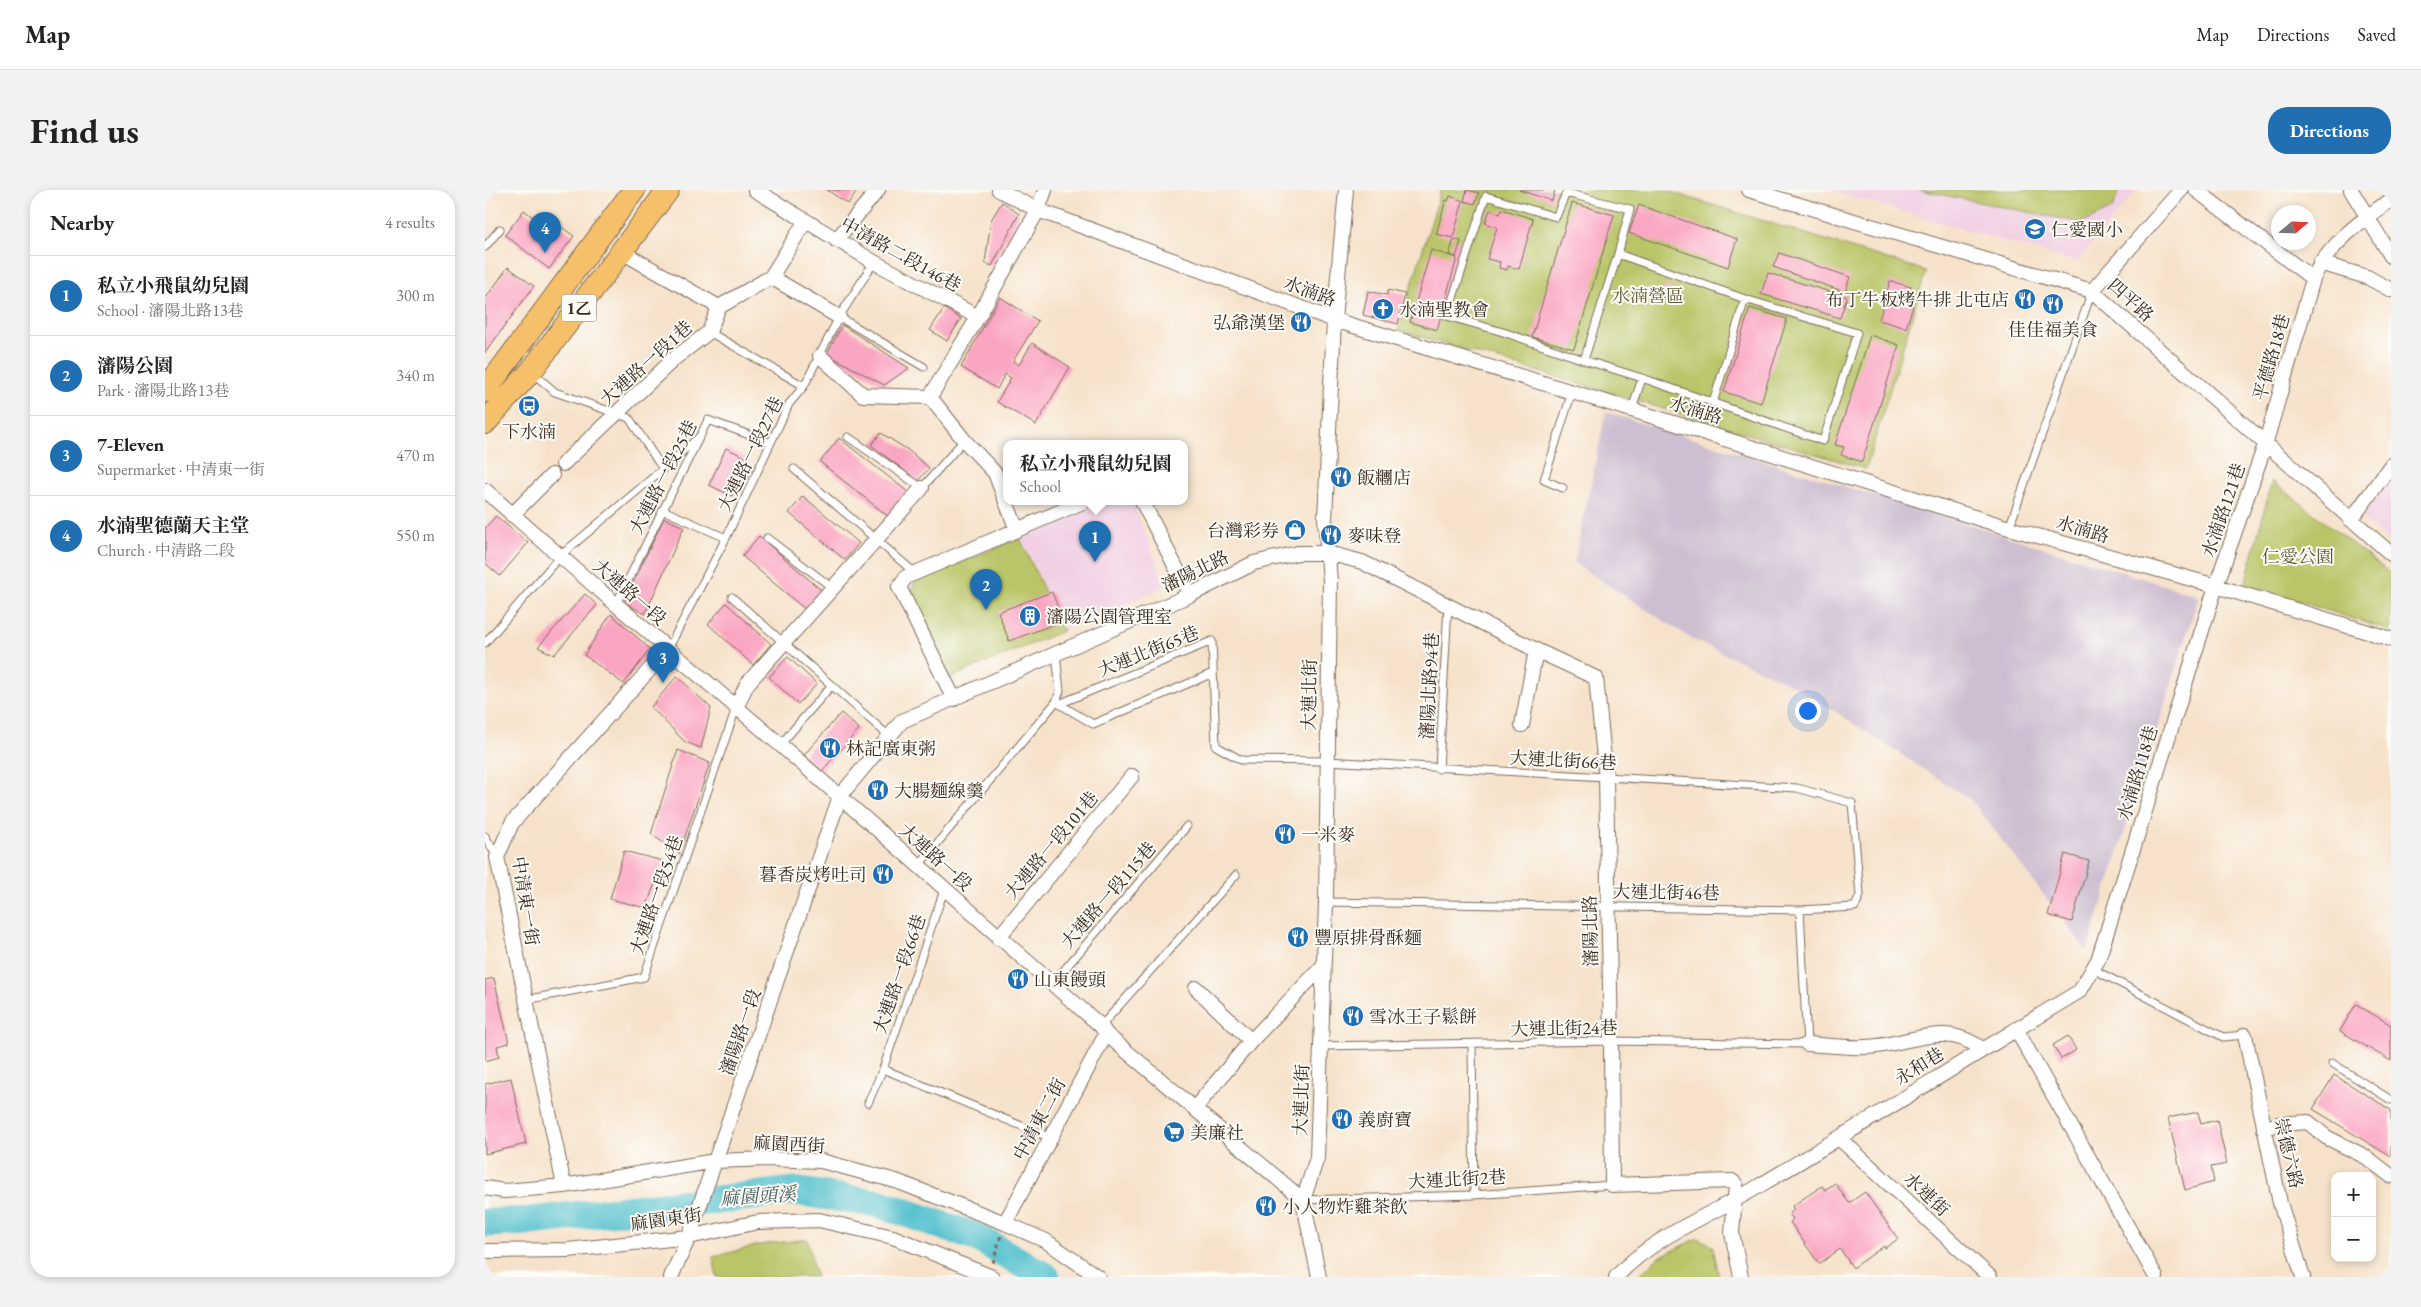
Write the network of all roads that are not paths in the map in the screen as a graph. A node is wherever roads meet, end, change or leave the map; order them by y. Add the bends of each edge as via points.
1 (634, 190) edge
2 (668, 190) edge
3 (755, 190) edge
4 (878, 190) edge
5 (999, 190) edge
6 (1045, 190) edge
7 (1346, 190) edge
8 (1749, 190) edge
9 (2181, 190) edge
10 (2197, 190) edge
11 (2351, 190) edge
12 (2391, 200) edge
13 (1038, 210) junction
14 (2367, 216) junction
15 (805, 222) junction
16 (499, 229) dead end
17 (836, 240) junction
18 (485, 247) edge
19 (620, 251) junction
20 (1618, 254) junction
21 (2391, 256) edge
22 (874, 262) junction
23 (2320, 262) junction
24 (771, 277) junction
25 (2313, 279) junction
26 (2391, 290) edge
27 (2092, 291) junction
28 (1745, 299) junction
29 (719, 307) junction
30 (839, 317) junction
31 (978, 317) junction
32 (1334, 320) junction
33 (709, 332) junction
34 (820, 356) junction
35 (1584, 360) junction
36 (925, 366) dead end
37 (531, 371) junction
38 (1642, 378) junction
39 (804, 386) junction
40 (485, 391) edge
41 (1572, 392) junction
42 (930, 397) junction
43 (1713, 403) junction
44 (1632, 410) junction
45 (616, 414) junction
46 (485, 423) edge
47 (701, 435) junction
48 (848, 437) dead end
49 (964, 440) junction
50 (769, 442) junction
51 (2265, 445) junction
52 (563, 464) dead end
53 (2391, 465) edge
54 (663, 469) junction
55 (794, 469) dead end
56 (552, 475) dead end
57 (922, 488) junction
58 (1563, 488) dead end
59 (485, 490) edge
60 (1003, 494) edge
61 (1007, 505) edge
62 (1076, 505) edge
63 (1145, 505) edge
64 (663, 510) junction
65 (513, 515) junction
66 (2351, 520) junction
67 (2009, 528) junction
68 (1017, 530) junction
69 (726, 538) junction
70 (767, 538) dead end
71 (877, 540) junction
72 (1328, 553) junction
73 (2391, 554) edge
74 (561, 555) junction
75 (915, 573) junction
76 (2216, 586) junction
77 (834, 589) junction
78 (1190, 595) junction
79 (732, 596) dead end
80 (1448, 605) junction
81 (615, 606) junction
82 (2391, 639) edge
83 (785, 642) junction
84 (485, 643) edge
85 (668, 649) junction
86 (1536, 650) junction
87 (1055, 653) junction
88 (1213, 673) junction
89 (832, 685) junction
90 (954, 699) junction
91 (1057, 703) junction
92 (736, 708) junction
93 (1522, 725) dead end
94 (890, 737) junction
95 (779, 746) junction
96 (1327, 761) junction
97 (1439, 769) junction
98 (1132, 776) dead end
99 (1606, 778) junction
100 (840, 796) junction
101 (1187, 826) dead end
102 (485, 836) edge
103 (497, 858) junction
104 (918, 867) junction
105 (1235, 875) dead end
106 (944, 890) junction
107 (1326, 902) junction
108 (1608, 906) junction
109 (1855, 907) joint
110 (1800, 910) junction
111 (998, 938) junction
112 (1322, 967) junction
113 (2093, 969) junction
114 (1051, 984) junction
115 (1196, 988) dead end
116 (524, 1000) junction
117 (2016, 1029) junction
118 (1103, 1030) junction
119 (2245, 1035) joint
120 (1251, 1041) junction
121 (1611, 1041) junction
122 (1807, 1044) junction
123 (1472, 1045) junction
124 (1322, 1046) junction
125 (1982, 1049) junction
126 (2332, 1063) dead end
127 (883, 1069) junction
128 (2391, 1100) edge
129 (868, 1103) dead end
130 (1195, 1108) junction
131 (2264, 1129) junction
132 (1051, 1138) junction
133 (1839, 1138) junction
134 (715, 1161) junction
135 (2391, 1176) edge
136 (1612, 1184) junction
137 (564, 1186) junction
138 (485, 1188) edge
139 (1474, 1195) junction
140 (1735, 1198) junction
141 (1303, 1200) junction
142 (1005, 1223) junction
143 (689, 1237) junction
144 (485, 1251) edge
145 (991, 1276) edge
146 (671, 1277) edge
147 (1098, 1277) edge
148 (1319, 1277) edge
149 (1616, 1277) edge
150 (1741, 1277) edge
151 (1990, 1277) edge
152 (2156, 1277) edge
153 (2303, 1277) edge

1 - 40 main road, 1乙
2 - 19 main road, 1乙
3 - 15 street, 中清路二段146巷
4 - 17 street
5 - 13 street, 水湳路
6 - 13 street
7 - 32 street, 大連北街
8 - 27 street, 四平路
9 - 27 street
10 - 25 street
11 - 14 street
12 - 14 street
13 - 31 street
13 - 32 street, 水湳路
14 - 21 street
14 - 23 street
15 - 17 street, 中清路二段146巷
15 - 24 street
16 - 18 lane
17 - 22 street, 中清路二段146巷
19 - 29 street
19 - 37 main road, 1乙
20 - 28 lane
20 - 35 lane
20 - 35 lane via 1630,210 1566,193 1556,217 1485,196 1447,316
22 - 30 lane, 大連路一段27巷
22 - 31 street, 中清路二段146巷
23 - 25 street, 平德路18巷
23 - 26 street via 2367,277
24 - 29 street
24 - 30 street
25 - 51 street, 平德路18巷
27 - 51 street, 四平路
27 - 67 lane
28 - 43 lane
28 - 43 lane via 1857,333 1823,441
29 - 33 street, 大連路一段1巷
30 - 34 lane, 大連路一段27巷
30 - 36 lane
31 - 42 street
32 - 41 street, 水湳路
32 - 72 street, 大連北街 via 1325,519
33 - 39 lane
33 - 45 street, 大連路一段1巷 via 675,358
34 - 39 lane, 大連路一段27巷
34 - 42 street via 863,395
35 - 38 lane
37 - 45 lane via 555,392
37 - 46 main road, 1乙
38 - 43 lane
38 - 44 lane
39 - 50 lane, 大連路一段27巷 via 789,404
41 - 44 street, 水湳路
41 - 58 lane via 1544,480
42 - 49 street
44 - 67 street, 水湳路
45 - 52 street, 大連路一段1巷
45 - 54 lane via 629,418
47 - 50 lane, 大連路一段25巷 via 708,420
47 - 54 lane
47 - 64 lane, 大連路一段25巷
48 - 57 lane
49 - 57 lane
49 - 60 street via 995,473
50 - 69 lane, 大連路一段27巷
51 - 66 street, 四平路
51 - 76 street, 水湳路121巷
53 - 66 street
54 - 74 lane
55 - 71 lane
56 - 65 street
57 - 71 street
59 - 65 street, 大連路一段
61 - 68 street
62 - 68 street
63 - 78 street
64 - 69 lane, 大連路一段27巷
64 - 81 lane, 大連路一段25巷
65 - 74 street, 大連路一段
66 - 73 street, 四平路
67 - 76 street, 水湳路
68 - 75 street
69 - 85 lane, 大連路一段27巷
70 - 77 lane
71 - 75 lane
71 - 77 street
72 - 78 street, 瀋陽北路 via 1298,553 1254,563
72 - 80 street, 瀋陽北路 via 1362,562
72 - 96 street, 大連北街
74 - 81 street, 大連路一段
74 - 84 lane
75 - 90 street via 906,577 899,587
76 - 82 street, 水湳路
76 - 113 street, 水湳路118巷
77 - 83 street
78 - 87 street, 瀋陽北路
79 - 83 lane
80 - 86 street, 瀋陽北路
80 - 97 lane, 瀋陽北路94巷
81 - 85 street, 大連路一段
83 - 89 lane
83 - 92 street via 747,684
85 - 92 street, 大連路一段
85 - 103 street, 中清東一街 via 512,823
86 - 93 street
86 - 99 street, 瀋陽北路 via 1596,678
87 - 90 street, 瀋陽北路
87 - 91 lane via 1061,691
88 - 91 lane via 1093,724
88 - 91 lane, 大連北街65巷 via 1212,641
88 - 96 lane, 大連北街65巷 via 1216,746 1241,760
89 - 94 lane
89 - 95 lane
90 - 94 street, 瀋陽北路 via 902,721
91 - 104 lane
92 - 95 street, 大連路一段
92 - 116 lane, 大連路一段54巷 via 644,977
94 - 100 street, 瀋陽北路
95 - 100 street, 大連路一段
96 - 97 lane, 大連北街66巷
96 - 107 street, 大連北街
97 - 99 lane, 大連北街66巷
98 - 111 street, 大連路一段101巷
99 - 108 street, 瀋陽北路
99 - 109 lane, 大連北街66巷 via 1797,788 1852,803 1860,895
100 - 104 street, 大連路一段
100 - 134 street, 瀋陽路一段
101 - 114 lane, 大連路一段115巷
102 - 103 lane
103 - 116 street, 中清東一街
104 - 106 street, 大連路一段
105 - 118 lane, 中清東二街
106 - 111 street, 大連路一段
106 - 127 lane, 大連路一段66巷
107 - 108 lane, 大連北街46巷
107 - 112 street, 大連北街
108 - 110 lane, 大連北街46巷
108 - 121 street, 瀋陽北路
109 - 110 lane, 大連北街46巷
110 - 122 lane
111 - 114 street, 大連路一段
112 - 120 street
112 - 124 street, 大連北街
113 - 117 street, 永和巷 via 2080,990
113 - 119 lane via 2223,1037
114 - 118 street, 大連路一段
115 - 120 street
116 - 137 street, 中清東一街
117 - 125 street, 永和巷
117 - 152 street
118 - 130 street, 大連路一段
118 - 132 street, 中清東二街
119 - 131 street, 崇德六路
120 - 130 street
121 - 122 lane, 大連北街24巷
121 - 123 lane, 大連北街24巷
121 - 136 street, 瀋陽北路
122 - 125 street via 1867,1047 1934,1034 1971,1040
123 - 124 lane, 大連北街24巷
123 - 139 lane
124 - 141 street, 大連北街 via 1317,1158
125 - 133 street, 永和巷
126 - 128 lane
127 - 129 lane, 大連路一段66巷
127 - 132 lane
130 - 141 street, 大連路一段
131 - 135 street via 2278,1124 2308,1122 2326,1137 2366,1157
131 - 153 street, 崇德六路
132 - 142 street, 中清東二街
133 - 140 street, 永和巷
133 - 151 street, 水連街
134 - 137 street, 麻園西街
134 - 142 street, 麻園西街 via 821,1161 896,1181
134 - 143 street, 瀋陽路一段
136 - 139 lane, 大連北街2巷
136 - 140 street via 1732,1182 1736,1185
137 - 138 street, 麻園西街 via 504,1191
139 - 141 lane, 大連北街2巷
140 - 149 street, 永和巷 via 1657,1244
140 - 150 street via 1733,1233
141 - 148 street
142 - 147 street, 麻園西街 via 1046,1241
143 - 144 street, 麻園東街 via 568,1250
143 - 145 street, 麻園東街 via 758,1222 819,1220 893,1237
143 - 146 street, 瀋陽路一段

